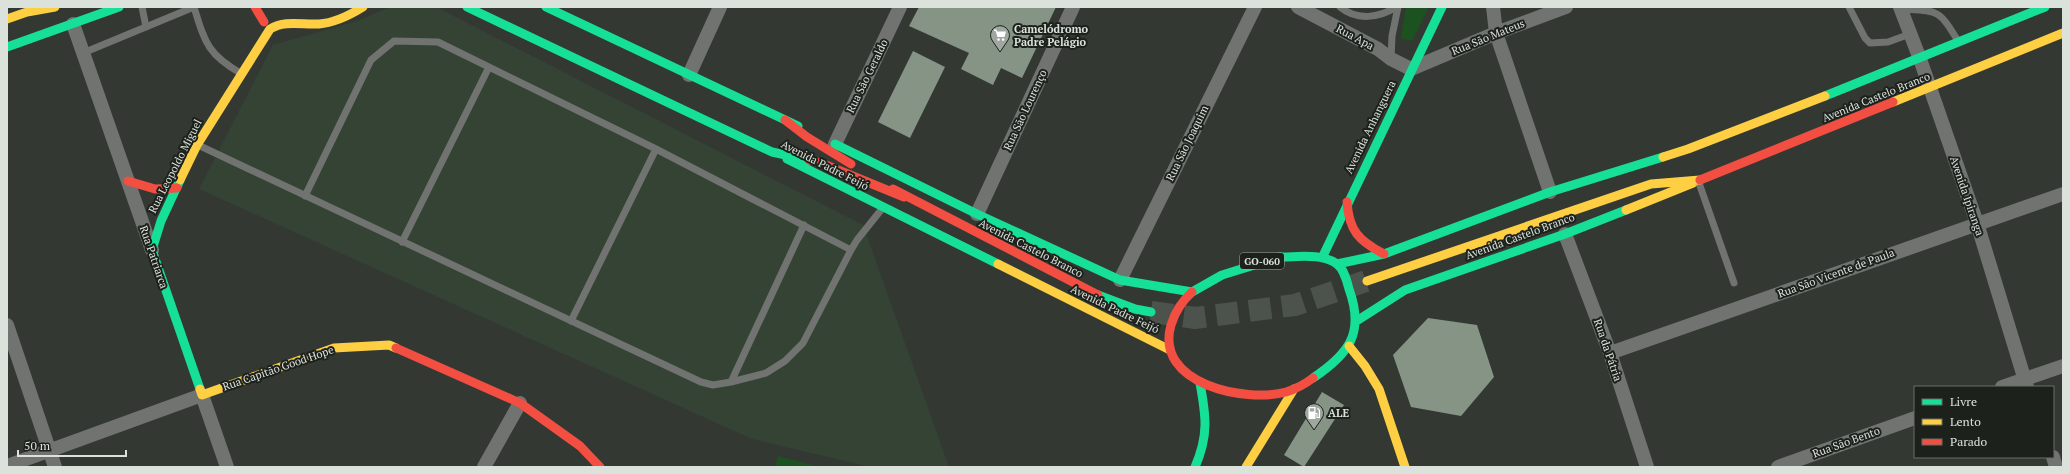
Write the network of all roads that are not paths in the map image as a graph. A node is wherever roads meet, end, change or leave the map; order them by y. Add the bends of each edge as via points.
1 (55, 7) edge
2 (119, 7) edge
3 (142, 7) edge
4 (193, 7) edge
5 (255, 7) edge
6 (346, 7) edge
7 (363, 7) edge
8 (467, 7) edge
9 (546, 7) edge
10 (720, 7) edge
11 (900, 7) edge
12 (1073, 7) edge
13 (1255, 7) edge
14 (1298, 7) edge
15 (1340, 7) edge
16 (1397, 7) edge
17 (1442, 7) edge
18 (1493, 7) edge
19 (1566, 7) edge
20 (1849, 7) edge
21 (2045, 7) edge
22 (1900, 8) edge
23 (325, 13) dead end
24 (7, 19) edge
25 (73, 24) junction
26 (146, 27) junction
27 (1496, 33) junction
28 (2063, 33) edge
29 (1910, 34) junction
30 (1959, 43) junction
31 (7, 47) edge
32 (83, 53) junction
33 (1391, 59) junction
34 (1920, 59) junction
35 (489, 67) junction
36 (1411, 69) junction
37 (239, 73) junction
38 (689, 75) junction
39 (1930, 88) junction
40 (785, 120) junction
41 (834, 144) junction
42 (197, 145) junction
43 (656, 149) junction
44 (1688, 149) junction
45 (772, 152) junction
46 (1672, 164) dead end
47 (1662, 174) dead end
48 (1698, 181) junction
49 (128, 182) junction
50 (1651, 184) junction
51 (177, 188) junction
52 (1550, 192) junction
53 (2063, 194) edge
54 (305, 196) junction
55 (904, 197) junction
56 (1347, 202) junction
57 (883, 207) junction
58 (977, 214) junction
59 (1977, 223) junction
60 (804, 225) junction
61 (1565, 234) junction
62 (402, 242) junction
63 (152, 250) junction
64 (851, 250) junction
65 (1384, 254) junction
66 (1322, 258) junction
67 (1337, 264) junction
68 (1120, 280) junction
69 (1367, 281) tunnel mouth
70 (1734, 283) dead end
71 (1192, 292) junction
72 (1151, 312) tunnel mouth
73 (571, 321) junction
74 (1355, 322) junction
75 (7, 325) edge
76 (1349, 346) junction
77 (1170, 350) junction
78 (1610, 353) junction
79 (2063, 366) edge
80 (731, 382) junction
81 (1200, 383) junction
82 (2025, 383) edge
83 (2008, 386) edge
84 (1294, 390) junction
85 (202, 395) junction
86 (520, 403) junction
87 (1914, 418) edge
88 (50, 451) junction
89 (7, 466) edge
90 (55, 467) edge
91 (227, 467) edge
92 (484, 467) edge
93 (600, 467) edge
94 (1195, 467) edge
95 (1246, 467) edge
96 (1405, 467) edge
97 (1647, 467) edge
98 (1778, 467) edge

1 - 24 main road
2 - 25 main road
3 - 26 lane
4 - 26 lane
4 - 37 lane via 203,37 213,54
5 - 37 main road, Rua Leopoldo Miguel via 268,19 255,34
6 - 23 main road
7 - 37 main road, Rua Leopoldo Miguel via 349,16 321,24 278,24 264,36
8 - 45 main road, Avenida Padre Feijó
9 - 38 main road, Avenida Padre Feijó
10 - 38 street
11 - 41 street, Rua São Geraldo
12 - 58 street, Rua São Lourenço
13 - 68 street, Rua São Joaquim
14 - 33 street, Rua Apa via 1378,49
15 - 16 lane via 1358,16 1367,17 1378,16
16 - 33 lane
17 - 36 main road, Avenida Anhanguera
18 - 27 street
19 - 27 street, Rua São Mateus
20 - 29 lane via 1870,43 1888,42
21 - 30 main road, Avenida Castelo Branco
22 - 29 street, Avenida Ipiranga
22 - 30 lane via 1931,10 1938,14 1944,18
25 - 31 main road
25 - 32 street, Rua Patriarca
26 - 32 lane
27 - 36 street, Rua São Mateus
27 - 52 street
28 - 39 main road, Avenida Castelo Branco
29 - 34 street, Avenida Ipiranga
30 - 34 main road, Avenida Castelo Branco
32 - 49 street, Rua Patriarca
33 - 36 street, Rua Apa
34 - 39 street, Avenida Ipiranga
34 - 44 main road, Avenida Castelo Branco
35 - 43 lane
35 - 54 lane via 438,42 394,41 371,60
35 - 62 lane
36 - 56 main road, Avenida Anhanguera
37 - 42 main road, Rua Leopoldo Miguel
38 - 40 main road, Avenida Padre Feijó
39 - 48 main road, Avenida Castelo Branco
39 - 59 street, Avenida Ipiranga
40 - 41 main road, Avenida Padre Feijó
40 - 55 main road, Avenida Castelo Branco via 807,137
41 - 58 main road, Avenida Padre Feijó
42 - 51 main road, Rua Leopoldo Miguel
42 - 54 lane
43 - 60 lane
43 - 73 lane
44 - 46 main road, Avenida Castelo Branco
44 - 52 main road, Avenida Castelo Branco
45 - 55 main road, Avenida Castelo Branco via 821,163
45 - 57 main road, Avenida Padre Feijó
47 - 50 main road, Avenida Castelo Branco
48 - 50 main road, Avenida Castelo Branco
48 - 61 main road, Avenida Castelo Branco
48 - 70 lane
49 - 51 main road via 155,189
49 - 63 street, Rua Patriarca
50 - 69 main road, Avenida Castelo Branco
51 - 63 main road, Rua Leopoldo Miguel via 161,221
52 - 65 main road, Avenida Castelo Branco
53 - 59 street, Rua São Vicente de Paula
54 - 62 lane
55 - 72 main road, Avenida Castelo Branco via 1106,299 1135,310
56 - 65 main road via 1350,227 1366,245
56 - 66 main road, Avenida Anhanguera
57 - 64 lane
57 - 77 main road, Avenida Padre Feijó
58 - 68 main road, Avenida Padre Feijó
59 - 78 street, Rua São Vicente de Paula
59 - 82 street, Avenida Ipiranga
60 - 64 lane
60 - 80 lane
61 - 74 main road, Avenida Castelo Branco via 1405,290
61 - 78 street, Rua da Pátria
62 - 73 lane
63 - 85 main road, Rua Patriarca
64 - 80 lane via 803,343 785,361 766,373
65 - 67 main road, Avenida Castelo Branco
66 - 67 main road, GO-060
66 - 71 main road, GO-060 via 1280,257 1262,261 1218,276
67 - 74 main road via 1344,273 1355,303
68 - 71 main road, Avenida Padre Feijó
71 - 77 main road, GO-060 via 1179,306 1171,328
73 - 80 lane via 700,382 714,385
74 - 76 main road
75 - 88 street
76 - 84 main road via 1323,371
76 - 96 main road via 1379,389
77 - 81 main road via 1183,369
78 - 97 street, Rua da Pátria
79 - 82 street
81 - 84 main road via 1226,392 1249,395
81 - 94 main road via 1208,426 1204,448
82 - 83 street
84 - 95 main road
85 - 86 main road, Rua Capitão Good Hope via 334,348 389,345
85 - 88 street, Rua Capitão Good Hope
85 - 91 street, Rua Patriarca
86 - 92 street
86 - 93 main road, Rua Capitão Good Hope via 580,446
87 - 98 street, Rua São Bento
88 - 89 street, Rua Capitão Good Hope
88 - 90 street

